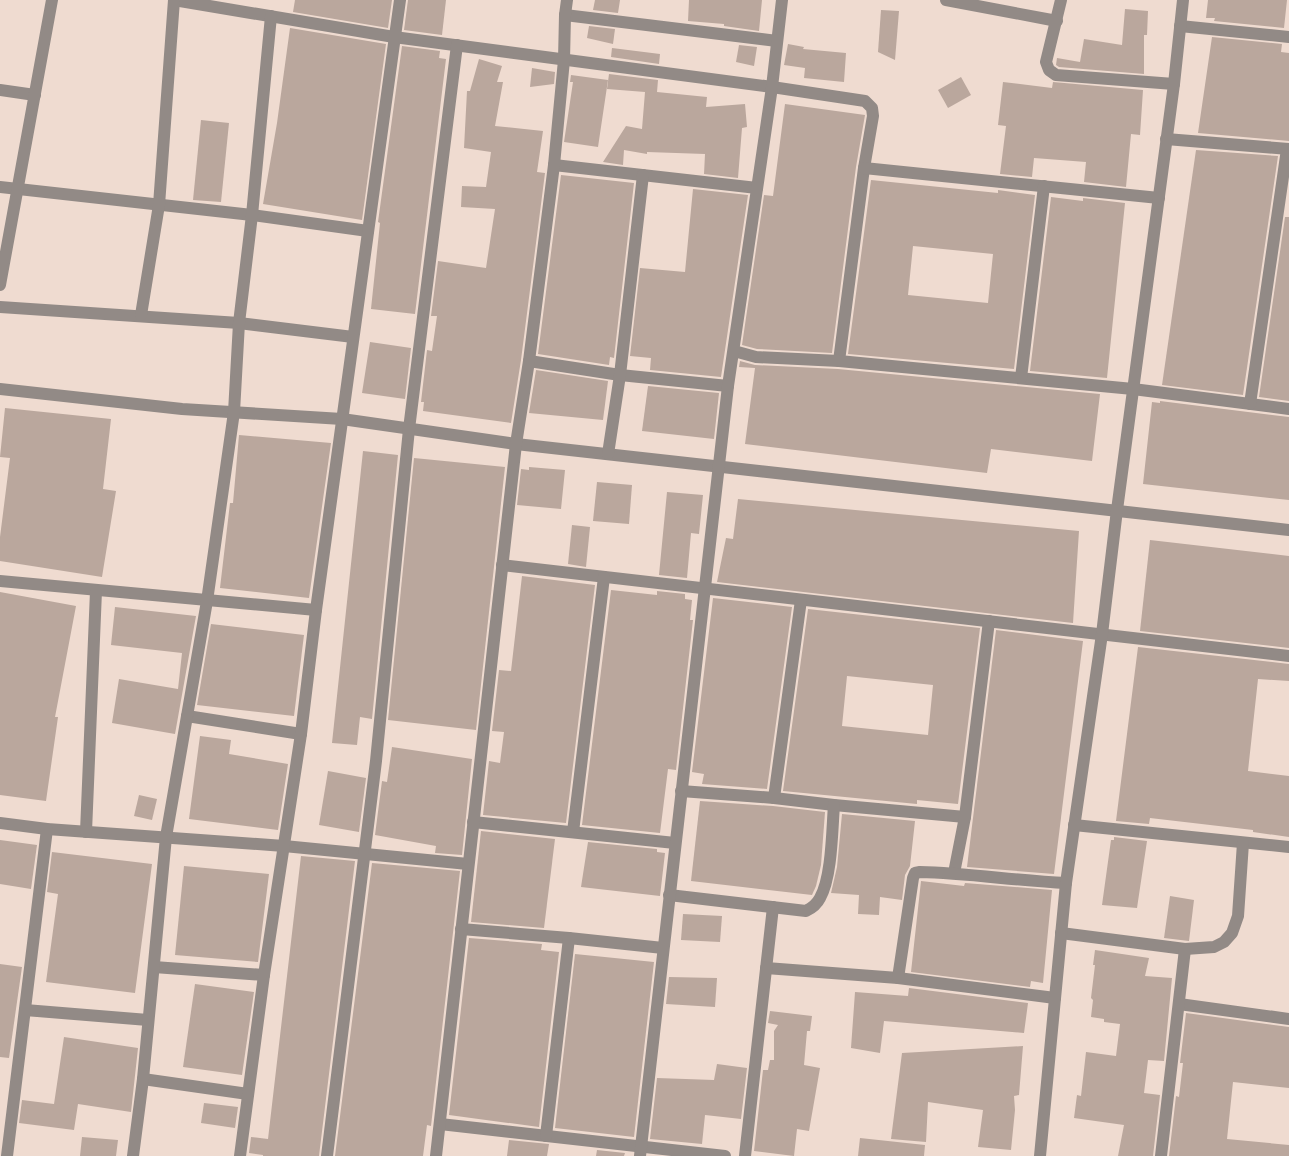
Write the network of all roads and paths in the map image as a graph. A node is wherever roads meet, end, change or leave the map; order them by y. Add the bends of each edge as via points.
1 (52, 0) edge
2 (174, 0) edge
3 (400, 0) edge
4 (567, 0) edge
5 (782, 0) edge
6 (946, 0) edge
7 (1060, 0) edge
8 (1183, 0) edge
9 (271, 16) junction
10 (565, 16) junction
11 (1057, 21) junction
12 (1180, 26) junction
13 (1289, 35) edge
14 (394, 37) junction
15 (777, 41) junction
16 (457, 45) junction
17 (564, 60) junction
18 (1174, 84) junction
19 (772, 86) junction
20 (0, 90) edge
21 (35, 95) junction
22 (1166, 139) junction
23 (1288, 149) edge
24 (554, 165) junction
25 (864, 168) junction
26 (643, 175) junction
27 (1044, 186) junction
28 (0, 187) edge
29 (17, 188) junction
30 (757, 188) junction
31 (1159, 198) junction
32 (158, 205) junction
33 (252, 214) junction
34 (368, 231) junction
35 (0, 285) edge
36 (0, 307) edge
37 (141, 316) junction
38 (239, 323) junction
39 (353, 337) junction
40 (734, 351) junction
41 (529, 361) junction
42 (839, 361) junction
43 (620, 375) junction
44 (1021, 378) junction
45 (728, 386) junction
46 (0, 389) edge
47 (1133, 389) junction
48 (1250, 404) junction
49 (1289, 409) edge
50 (234, 412) junction
51 (342, 419) junction
52 (409, 428) junction
53 (516, 444) junction
54 (608, 454) junction
55 (719, 467) junction
56 (1117, 510) junction
57 (1289, 530) edge
58 (502, 565) junction
59 (604, 577) junction
60 (0, 581) edge
61 (705, 588) junction
62 (96, 591) junction
63 (801, 600) junction
64 (207, 601) junction
65 (316, 610) junction
66 (989, 621) junction
67 (1102, 634) junction
68 (1289, 656) edge
69 (187, 716) junction
70 (301, 734) junction
71 (681, 791) junction
72 (774, 798) junction
73 (834, 805) junction
74 (965, 817) junction
75 (473, 822) junction
76 (0, 823) edge
77 (1074, 825) junction
78 (47, 829) junction
79 (86, 832) junction
80 (573, 832) junction
81 (166, 837) junction
82 (675, 843) junction
83 (1243, 843) junction
84 (284, 846) junction
85 (1289, 847) edge
86 (363, 854) junction
87 (468, 864) junction
88 (954, 873) junction
89 (1066, 883) junction
90 (669, 895) junction
91 (773, 907) junction
92 (461, 929) junction
93 (1061, 933) junction
94 (569, 938) junction
95 (663, 948) junction
96 (1185, 949) junction
97 (154, 967) junction
98 (766, 968) junction
99 (264, 975) junction
100 (898, 978) junction
101 (1055, 998) junction
102 (1179, 1004) junction
103 (25, 1010) junction
104 (1289, 1019) edge
105 (148, 1020) junction
106 (143, 1079) junction
107 (248, 1094) junction
108 (440, 1124) junction
109 (546, 1136) junction
110 (641, 1151) edge
111 (7, 1156) edge
112 (133, 1156) edge
113 (240, 1156) edge
114 (327, 1156) edge
115 (436, 1156) edge
116 (725, 1156) edge
117 (745, 1156) edge
118 (1040, 1156) edge
119 (1161, 1156) edge

1 - 21 street
2 - 9 street
2 - 32 street
3 - 14 street
4 - 10 street
5 - 15 street
6 - 11 street
7 - 11 street
8 - 12 street
9 - 14 street
9 - 33 street
10 - 15 street
10 - 17 street
11 - 18 street via 1046,62 1056,75
12 - 13 street
12 - 18 street
14 - 16 street
14 - 34 street
15 - 19 street
16 - 17 street
16 - 52 street
17 - 19 street
17 - 24 street
18 - 22 street
19 - 25 street via 865,101 872,108 873,116
19 - 30 street
20 - 21 street
21 - 29 street
22 - 23 street
22 - 31 street
23 - 48 street
24 - 26 street
24 - 41 street
25 - 27 street
25 - 42 street
26 - 30 street
26 - 43 street
27 - 31 street
27 - 44 street
28 - 29 street
29 - 32 street
29 - 35 street
30 - 40 street
31 - 47 street
32 - 33 street
32 - 37 street
33 - 34 street
33 - 38 street
34 - 39 street
36 - 37 street
37 - 38 street
38 - 39 street
38 - 50 street
39 - 51 street
40 - 42 street via 756,357
40 - 45 street
41 - 43 street
41 - 53 street
42 - 44 street
43 - 45 street
43 - 54 street
44 - 47 street
45 - 55 street
46 - 50 street
47 - 48 street
47 - 56 street
48 - 49 street
50 - 51 street
50 - 64 street
51 - 52 street
51 - 65 street
52 - 53 street
52 - 86 street via 376,761
53 - 54 street
53 - 58 street
54 - 55 street
55 - 56 street
55 - 61 street
56 - 57 street
56 - 67 street
58 - 59 street
58 - 75 street
59 - 61 street
59 - 80 street
60 - 62 street
61 - 63 street
61 - 71 street
62 - 64 street
62 - 79 street
63 - 66 street
63 - 72 street
64 - 65 street
64 - 69 street
65 - 70 street
66 - 67 street
66 - 74 street
67 - 68 street
67 - 77 street
69 - 70 street
69 - 81 street
70 - 84 street
71 - 72 street
71 - 82 street
72 - 73 street
73 - 74 street
73 - 91 street via 828,871 819,900 806,911
74 - 88 street
75 - 80 street
75 - 87 street
76 - 78 street
77 - 83 street
77 - 89 street
78 - 79 street
78 - 103 street
79 - 81 street
80 - 82 street
81 - 84 street
81 - 97 street
82 - 90 street
83 - 85 street
83 - 96 street via 1238,916 1232,933 1214,947
84 - 86 street
84 - 99 street
86 - 87 street
86 - 114 street
87 - 92 street
88 - 89 street
88 - 100 street via 915,874
89 - 93 street
90 - 91 street
90 - 95 street
91 - 98 street
92 - 94 street
92 - 108 street
93 - 96 street
93 - 101 street
94 - 95 street
94 - 109 street
95 - 110 street
96 - 102 street
97 - 99 street
97 - 105 street
98 - 100 street
98 - 117 street
99 - 107 street
100 - 101 street
101 - 118 street
102 - 104 street
102 - 119 street
103 - 105 street
103 - 111 street
105 - 106 street
106 - 107 street
106 - 112 street
107 - 113 street
108 - 109 street
108 - 115 street
109 - 110 street
110 - 116 street

